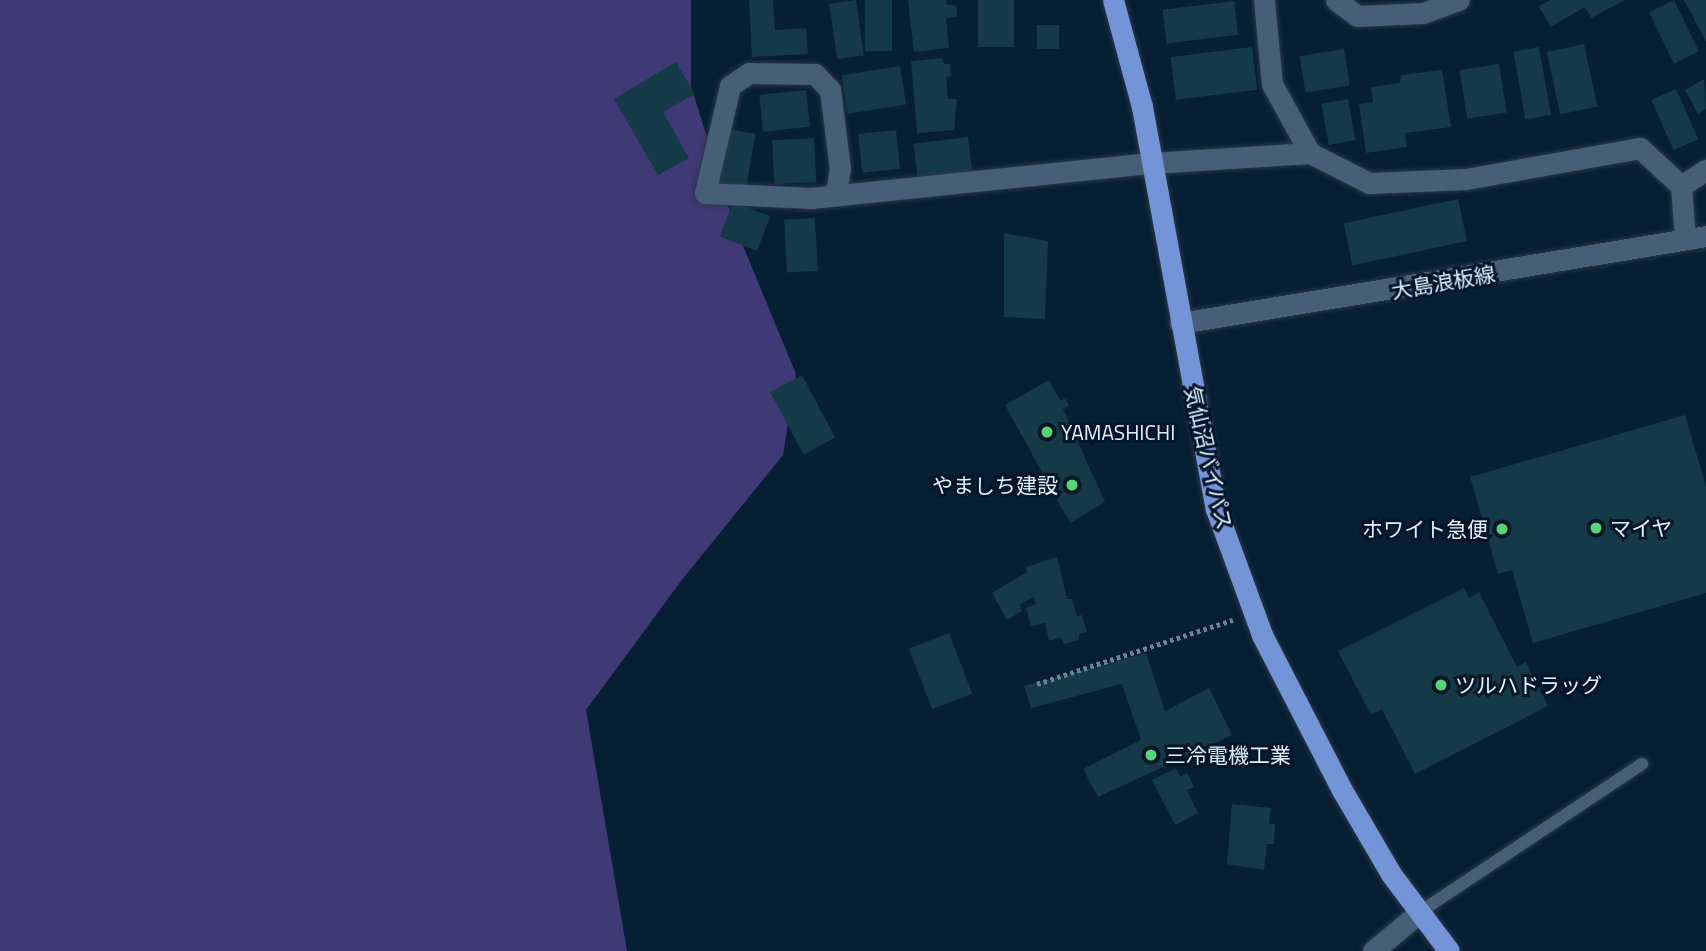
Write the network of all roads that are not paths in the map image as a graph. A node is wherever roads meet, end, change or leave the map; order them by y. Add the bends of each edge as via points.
1 (1113, 0) edge
2 (1264, 0) edge
3 (1336, 0) edge
4 (1460, 0) edge
5 (1310, 153) junction
6 (1152, 163) junction
7 (1706, 170) edge
8 (1681, 186) junction
9 (836, 193) junction
10 (1700, 240) edge
11 (1180, 323) junction
12 (1642, 764) dead end
13 (1420, 912) junction
14 (1373, 951) edge
15 (1449, 951) edge

1 - 6 highway, 気仙沼バイパス
2 - 5 street via 1272,84
3 - 4 street via 1357,16 1423,13
5 - 6 street
5 - 8 street via 1369,183 1465,178 1640,148
6 - 9 street
6 - 11 highway, 気仙沼バイパス
7 - 8 street
8 - 10 street
9 - 9 street via 811,198 705,193 730,86 749,73 815,74 830,90 840,169
10 - 11 street, 大島浪板線
11 - 13 highway, 気仙沼バイパス via 1216,509 1254,613 1342,790
12 - 13 lane
13 - 14 street
13 - 15 highway, 気仙沼バイパス

